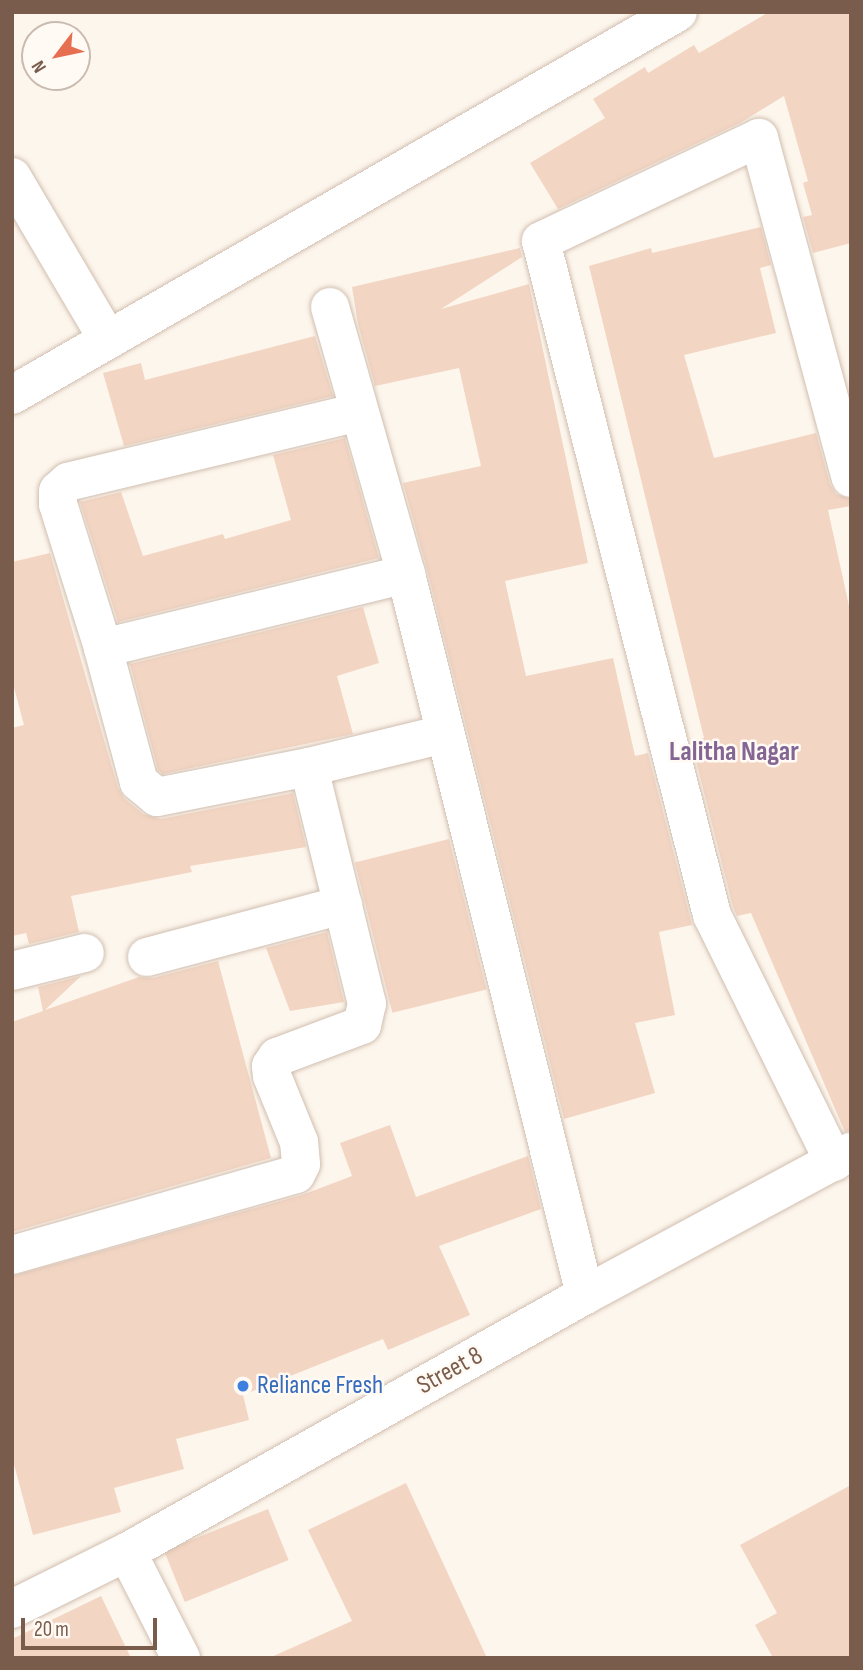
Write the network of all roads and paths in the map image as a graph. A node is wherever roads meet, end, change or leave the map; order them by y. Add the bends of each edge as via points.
1 (678, 12) edge
2 (12, 177) edge
3 (330, 307) dead end
4 (108, 340) junction
5 (12, 396) edge
6 (359, 412) junction
7 (851, 478) edge
8 (406, 574) junction
9 (103, 648) junction
10 (444, 734) junction
11 (309, 767) junction
12 (343, 905) junction
13 (85, 953) dead end
14 (147, 957) dead end
15 (12, 971) edge
16 (842, 1157) edge
17 (12, 1255) edge
18 (585, 1295) junction
19 (127, 1552) junction
20 (12, 1609) edge
21 (181, 1658) edge

1 - 4 street
2 - 4 street
3 - 6 street
4 - 5 street
6 - 8 street
6 - 9 street via 68,482 58,491 58,505
7 - 16 street via 759,138 541,241 712,915
8 - 9 street
8 - 10 street
9 - 11 street via 139,782 157,797
10 - 11 street
10 - 18 street
11 - 12 street
12 - 14 street
12 - 17 street via 367,1004 362,1025 277,1057 271,1066 299,1142 301,1164 296,1174
13 - 15 street
16 - 18 street, Street 8
18 - 19 street, Street 8
19 - 20 street, Street 8
19 - 21 street

